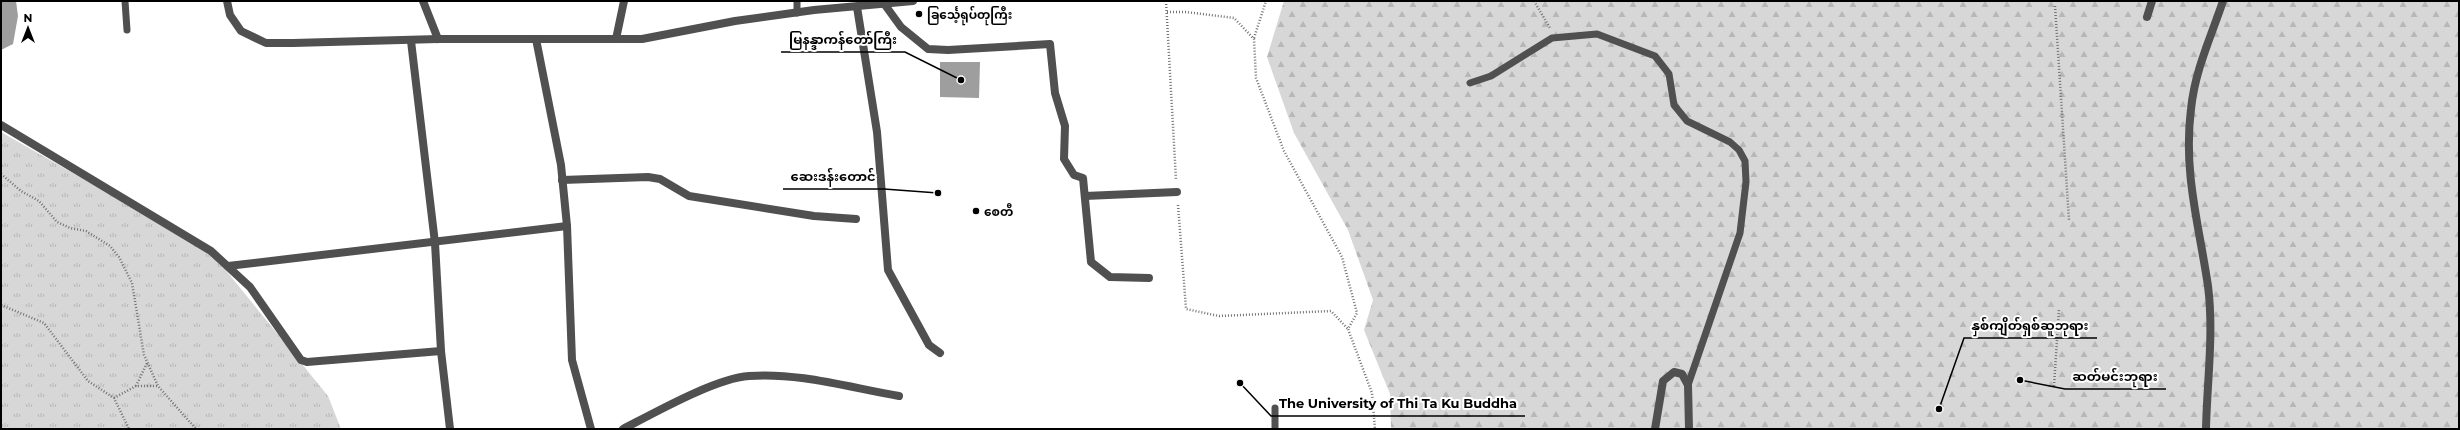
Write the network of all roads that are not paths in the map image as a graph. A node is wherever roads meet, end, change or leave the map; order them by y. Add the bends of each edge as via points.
1 (125, 1) edge
2 (227, 1) edge
3 (423, 1) edge
4 (624, 1) edge
5 (797, 1) edge
6 (913, 1) edge
7 (2152, 1) edge
8 (2223, 1) edge
9 (885, 3) edge
10 (857, 7) junction
11 (797, 13) junction
12 (2147, 16) dead end
13 (127, 30) dead end
14 (438, 39) junction
15 (536, 39) junction
16 (616, 39) junction
17 (411, 40) junction
18 (1470, 83) dead end
19 (1, 125) edge
20 (562, 180) junction
21 (1177, 192) road end
22 (1085, 196) junction
23 (856, 219) dead end
24 (567, 226) junction
25 (435, 243) junction
26 (228, 266) junction
27 (1149, 278) dead end
28 (441, 351) junction
29 (940, 353) dead end
30 (1688, 385) junction
31 (899, 396) dead end
32 (1275, 408) dead end
33 (450, 429) edge
34 (591, 429) edge
35 (624, 429) edge
36 (1275, 429) edge
37 (1654, 429) edge
38 (1689, 429) edge
39 (2206, 429) edge

1 - 13 lane
2 - 17 street via 230,15 241,31 266,43
3 - 14 street
4 - 16 street
5 - 11 lane
6 - 9 street
7 - 12 street
8 - 39 street via 2195,84 2188,154 2190,185 2208,287 2210,321
9 - 10 street
9 - 22 street via 901,27 928,49 1050,44 1055,93 1065,126 1064,159 1074,175 1083,178
10 - 11 street
10 - 29 street via 877,132 888,270 929,345
11 - 16 street via 735,21 642,39
14 - 15 street
14 - 17 street
15 - 16 street
15 - 20 street
17 - 25 street
18 - 30 lane via 1491,76 1555,38 1597,34 1655,56 1669,74 1674,106 1687,121 1730,142 1739,150 1745,161 1746,182 1740,234
19 - 26 street via 192,239
20 - 23 street via 648,177 660,179 689,196 814,216
20 - 24 street
21 - 22 street
22 - 27 street via 1091,262 1110,277
24 - 25 street
24 - 34 street via 572,360
25 - 26 street
25 - 28 street
26 - 28 street via 250,287 301,360 306,362
28 - 33 street
30 - 37 street via 1680,373 1674,372 1666,377
30 - 38 street
31 - 35 street via 781,376 748,376 699,393
32 - 36 lane

